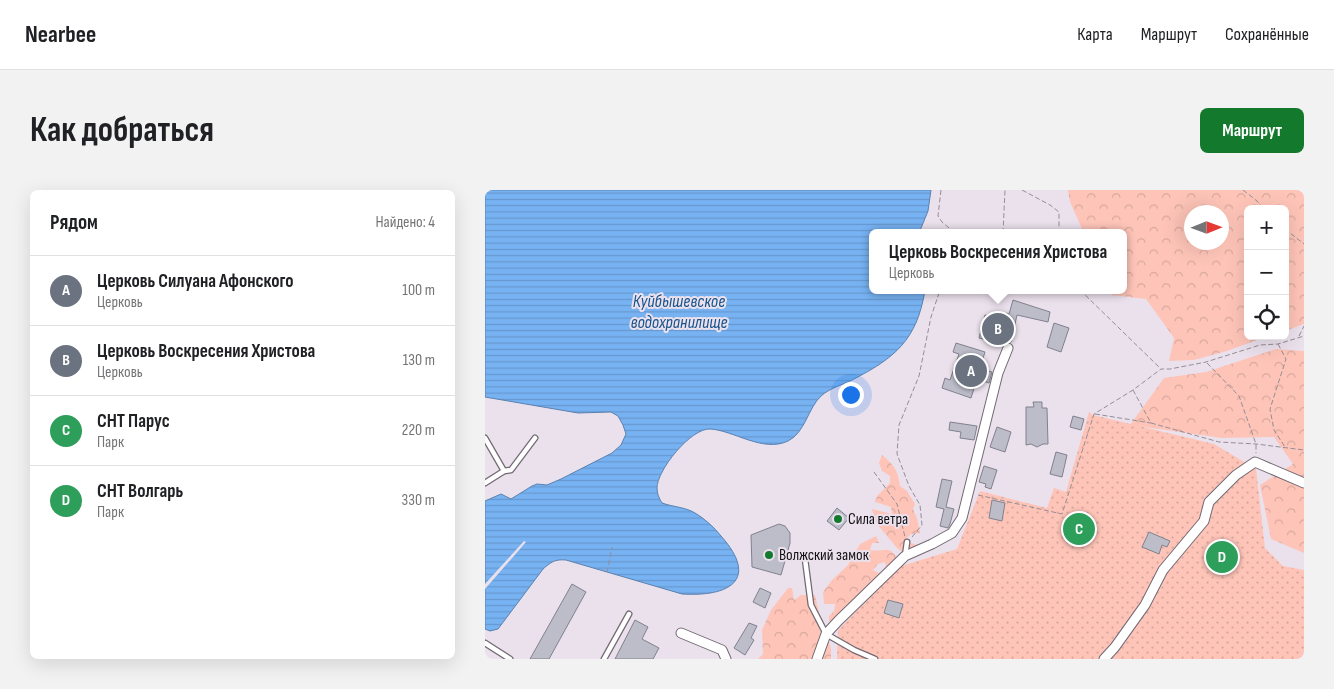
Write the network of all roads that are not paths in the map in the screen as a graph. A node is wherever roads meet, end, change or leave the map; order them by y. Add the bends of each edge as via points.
1 (1008, 348) dead end
2 (485, 438) edge
3 (535, 438) dead end
4 (504, 471) junction
5 (485, 483) edge
6 (1304, 483) edge
7 (907, 542) road end
8 (905, 556) junction
9 (805, 559) dead end
10 (629, 614) dead end
11 (681, 633) dead end
12 (826, 634) junction
13 (485, 643) edge
14 (510, 659) edge
15 (604, 659) edge
16 (726, 659) edge
17 (817, 659) edge
18 (875, 659) edge
19 (1104, 659) edge

1 - 8 street via 998,373 963,518 952,533
2 - 4 lane
3 - 4 lane via 511,470
4 - 5 lane
6 - 19 street via 1255,462 1236,475 1209,502 1204,521 1163,570 1145,605
7 - 8 lane
8 - 12 street
9 - 12 lane via 811,605
10 - 15 lane
11 - 16 street via 723,650
12 - 17 street
12 - 18 lane
13 - 14 lane

